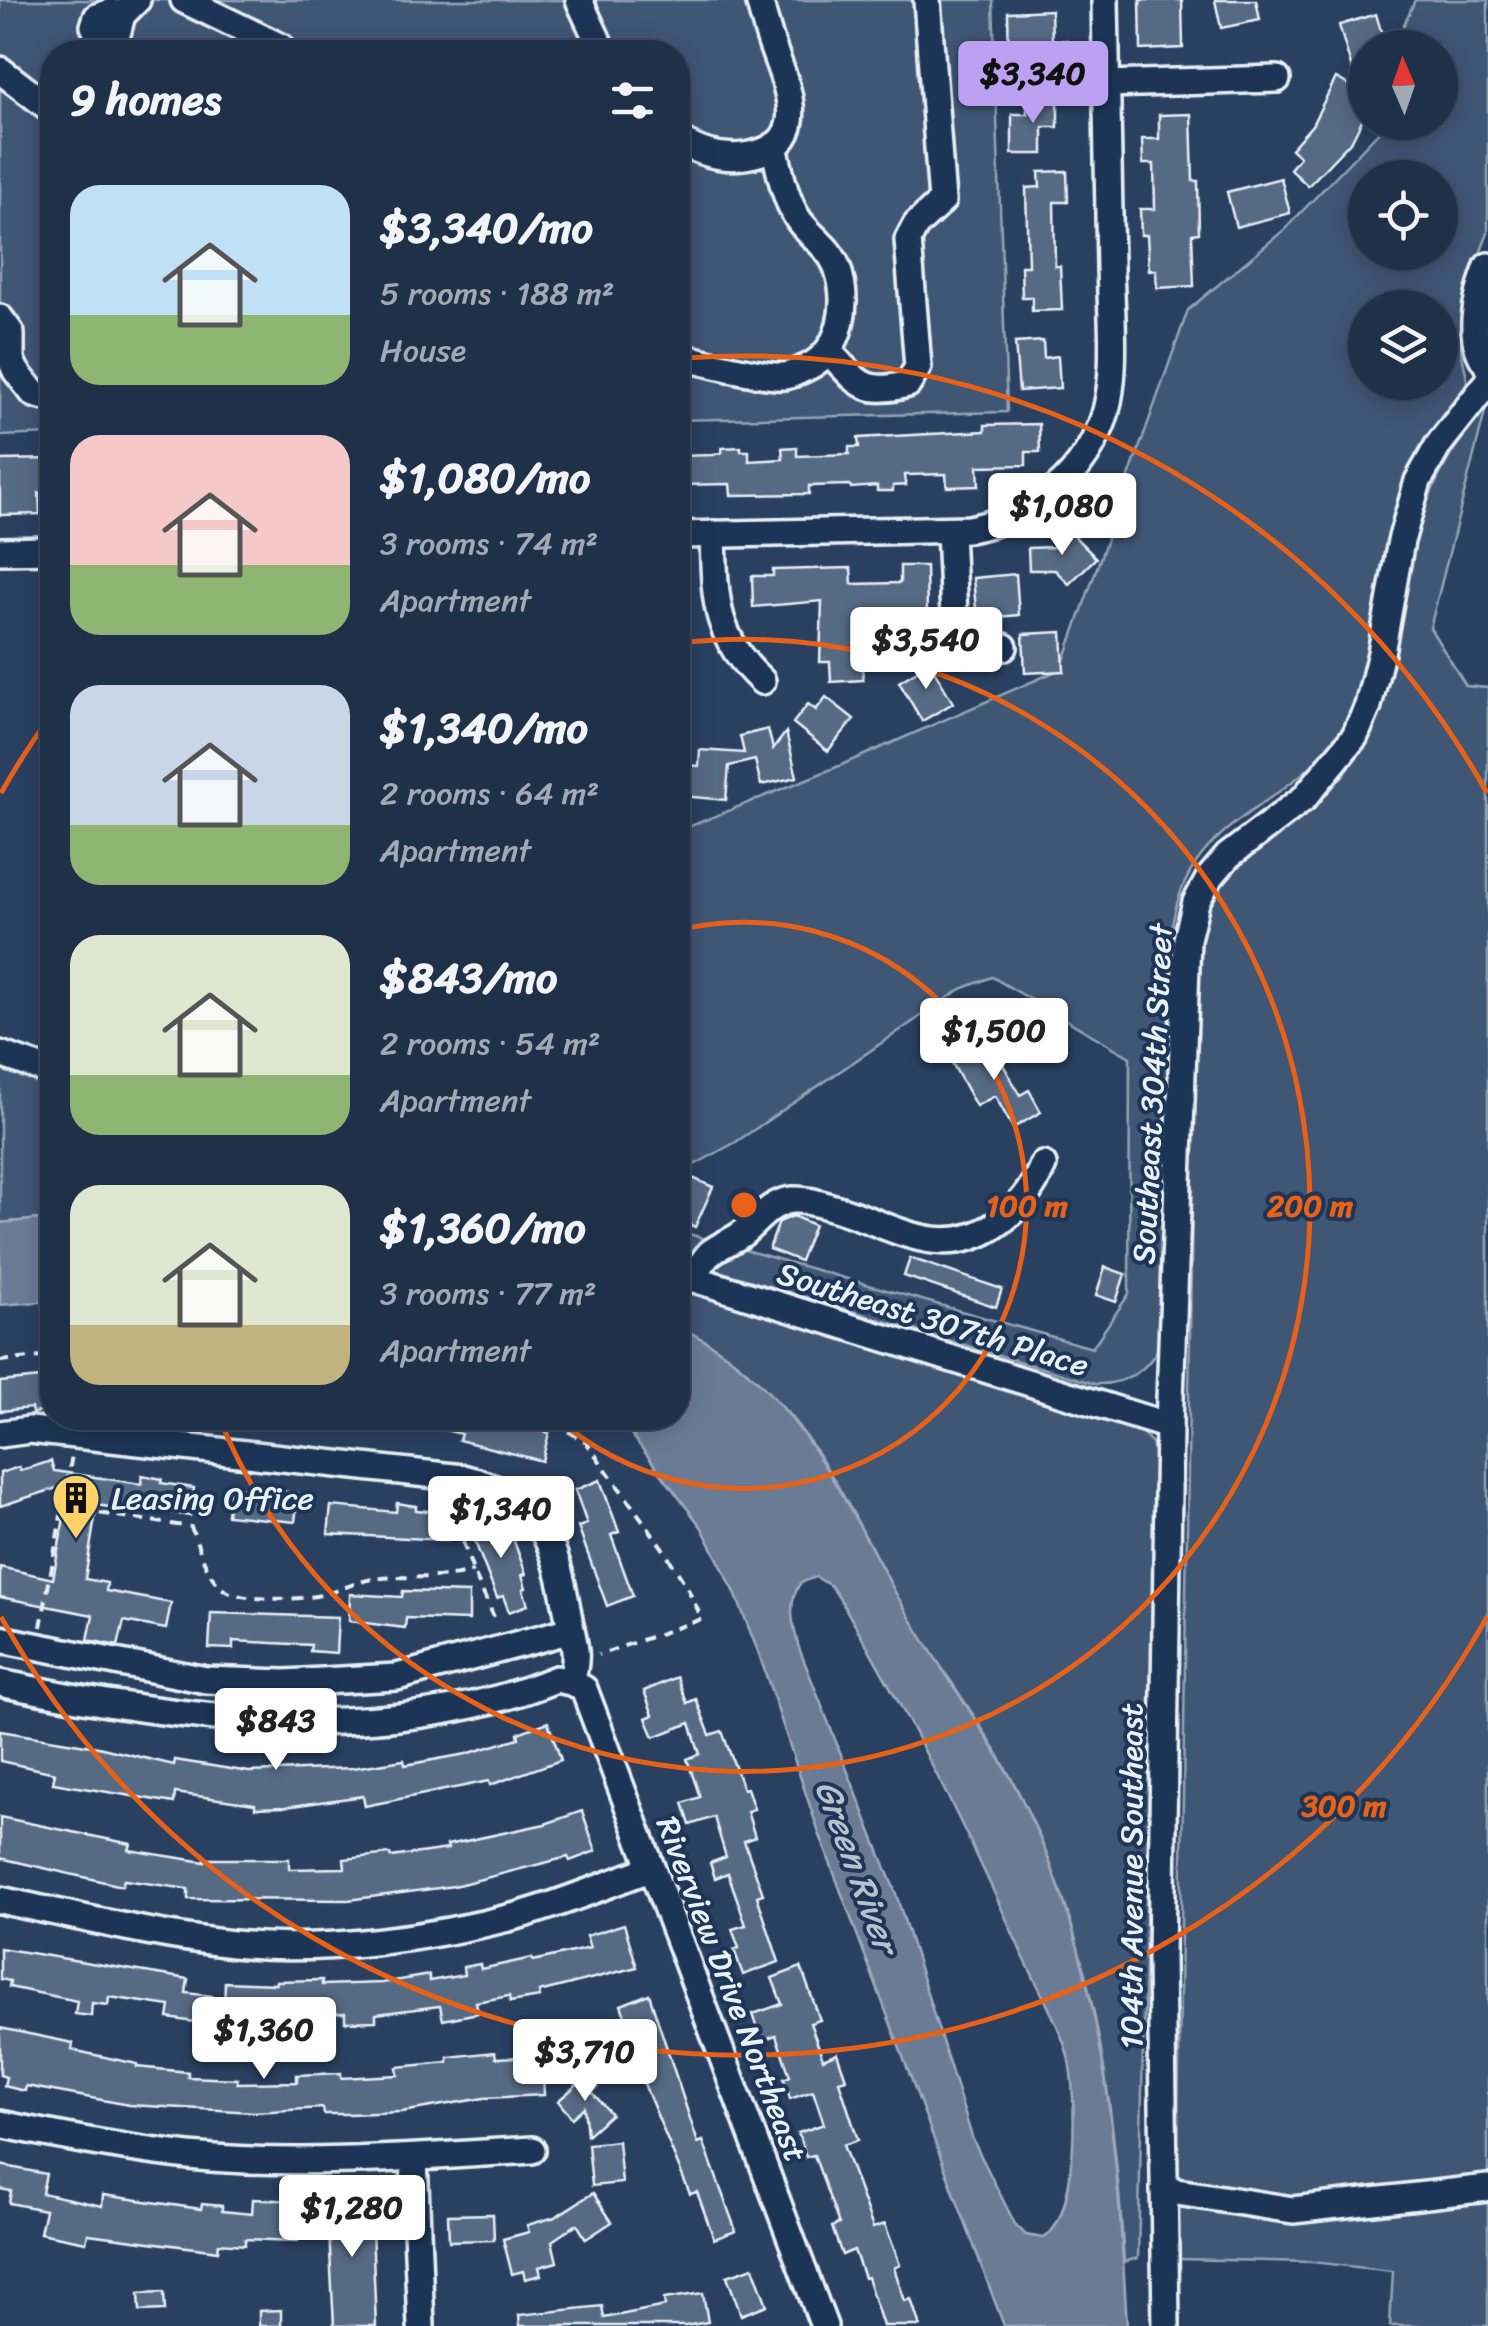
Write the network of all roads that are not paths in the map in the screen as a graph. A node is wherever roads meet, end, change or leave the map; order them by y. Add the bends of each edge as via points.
1 (184, 0) edge
2 (579, 0) edge
3 (759, 0) edge
4 (927, 0) edge
5 (1105, 0) edge
6 (266, 40) edge
7 (597, 40) edge
8 (0, 70) edge
9 (1277, 79) dead end
10 (1106, 84) junction
11 (40, 101) edge
12 (774, 146) junction
13 (690, 147) edge
14 (1488, 266) edge
15 (0, 318) edge
16 (829, 352) junction
17 (690, 358) edge
18 (1488, 366) edge
19 (1488, 382) edge
20 (40, 396) edge
21 (950, 531) junction
22 (713, 534) junction
23 (690, 535) edge
24 (40, 550) edge
25 (0, 552) edge
26 (1004, 646) dead end
27 (762, 680) dead end
28 (0, 1054) edge
29 (40, 1068) edge
30 (1044, 1165) dead end
31 (690, 1271) edge
32 (690, 1278) edge
33 (1169, 1426) junction
34 (0, 1434) edge
35 (571, 1630) junction
36 (0, 1639) edge
37 (575, 1669) junction
38 (0, 1683) edge
39 (650, 1869) junction
40 (0, 1900) edge
41 (0, 2124) edge
42 (532, 2150) dead end
43 (414, 2158) junction
44 (1488, 2188) edge
45 (1164, 2190) junction
46 (421, 2326) edge
47 (824, 2326) edge
48 (1166, 2326) edge

1 - 6 street
2 - 7 street
3 - 12 street via 791,98 792,120
4 - 16 street via 942,201 908,240 918,367 908,384 882,390 860,384
5 - 10 street
8 - 11 street
9 - 10 street
10 - 21 street via 1109,396 1102,422 1070,477 1024,512
12 - 13 street via 748,156
12 - 16 street via 799,221 826,248 842,287 839,332
14 - 18 street via 1475,331
15 - 20 street via 12,333 16,372
16 - 17 street via 786,377
19 - 33 street, Southeast 304th Street via 1418,481 1382,653 1355,736 1304,798 1228,856 1196,902 1187,939
21 - 22 street
21 - 26 street via 955,637
22 - 23 street
22 - 27 street via 720,619 733,650
24 - 25 street
28 - 29 street
30 - 31 street via 1004,1219 962,1241 927,1240 796,1200 768,1209
32 - 33 street, Southeast 307th Place
33 - 45 street, 104th Avenue Southeast
34 - 35 street, Riverview Drive Northeast via 30,1430 490,1484 518,1498 543,1525
35 - 36 street via 396,1678 286,1683 206,1680
35 - 37 street, Riverview Drive Northeast
37 - 38 street via 466,1708 300,1722 177,1713
37 - 39 street, Riverview Drive Northeast
39 - 40 street via 491,1922 316,1945 234,1944
39 - 47 street, Riverview Drive Northeast
41 - 43 street via 190,2156
42 - 43 street
43 - 46 street
44 - 45 street via 1293,2210
45 - 48 street, 104th Avenue Southeast

